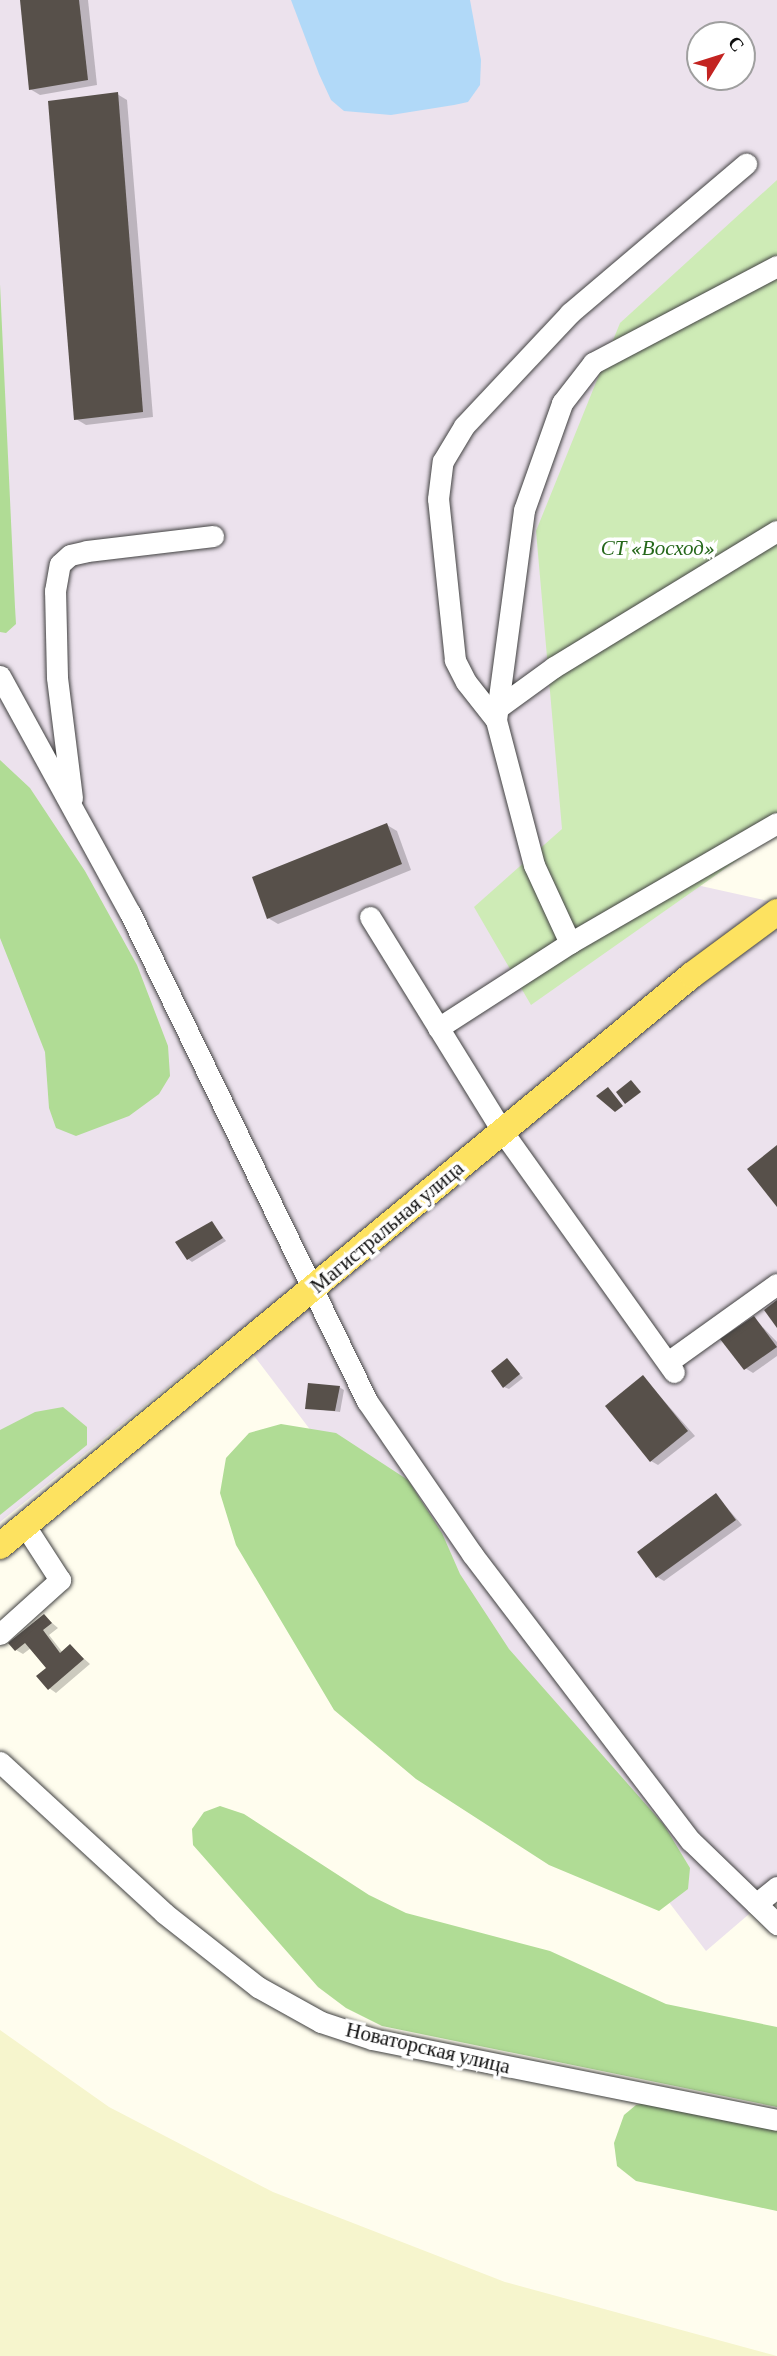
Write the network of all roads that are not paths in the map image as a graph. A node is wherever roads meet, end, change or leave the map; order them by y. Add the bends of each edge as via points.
1 (746, 164) dead end
2 (777, 266) edge
3 (777, 531) edge
4 (214, 536) dead end
5 (0, 677) edge
6 (497, 714) junction
7 (73, 810) junction
8 (777, 823) edge
9 (777, 912) edge
10 (370, 917) dead end
11 (570, 943) junction
12 (438, 1028) junction
13 (502, 1131) junction
14 (777, 1284) edge
15 (312, 1291) junction
16 (25, 1526) junction
17 (0, 1546) edge
18 (0, 1634) edge
19 (0, 1762) edge
20 (777, 1887) edge
21 (756, 1904) junction
22 (777, 1924) edge
23 (777, 2120) edge

1 - 6 street via 570,313 464,426 443,461 438,499 455,660 466,682
2 - 6 street via 593,363 562,403 524,510
3 - 6 street via 554,667
4 - 7 street via 87,551 70,555 60,564 55,591 57,677
5 - 7 street
6 - 11 street via 534,865
7 - 15 street via 131,913
8 - 11 street
9 - 13 main road, Магистральная улица via 692,975
10 - 12 street
11 - 12 street
12 - 13 street
13 - 14 street via 671,1367
13 - 15 main road, Магистральная улица
15 - 16 main road, Магистральная улица
15 - 21 street via 367,1401 472,1554 691,1841
16 - 17 main road, Магистральная улица
16 - 18 street via 60,1580
19 - 23 street, Новаторская улица via 164,1913 258,1987 321,2022 372,2039
20 - 21 street
21 - 22 street

